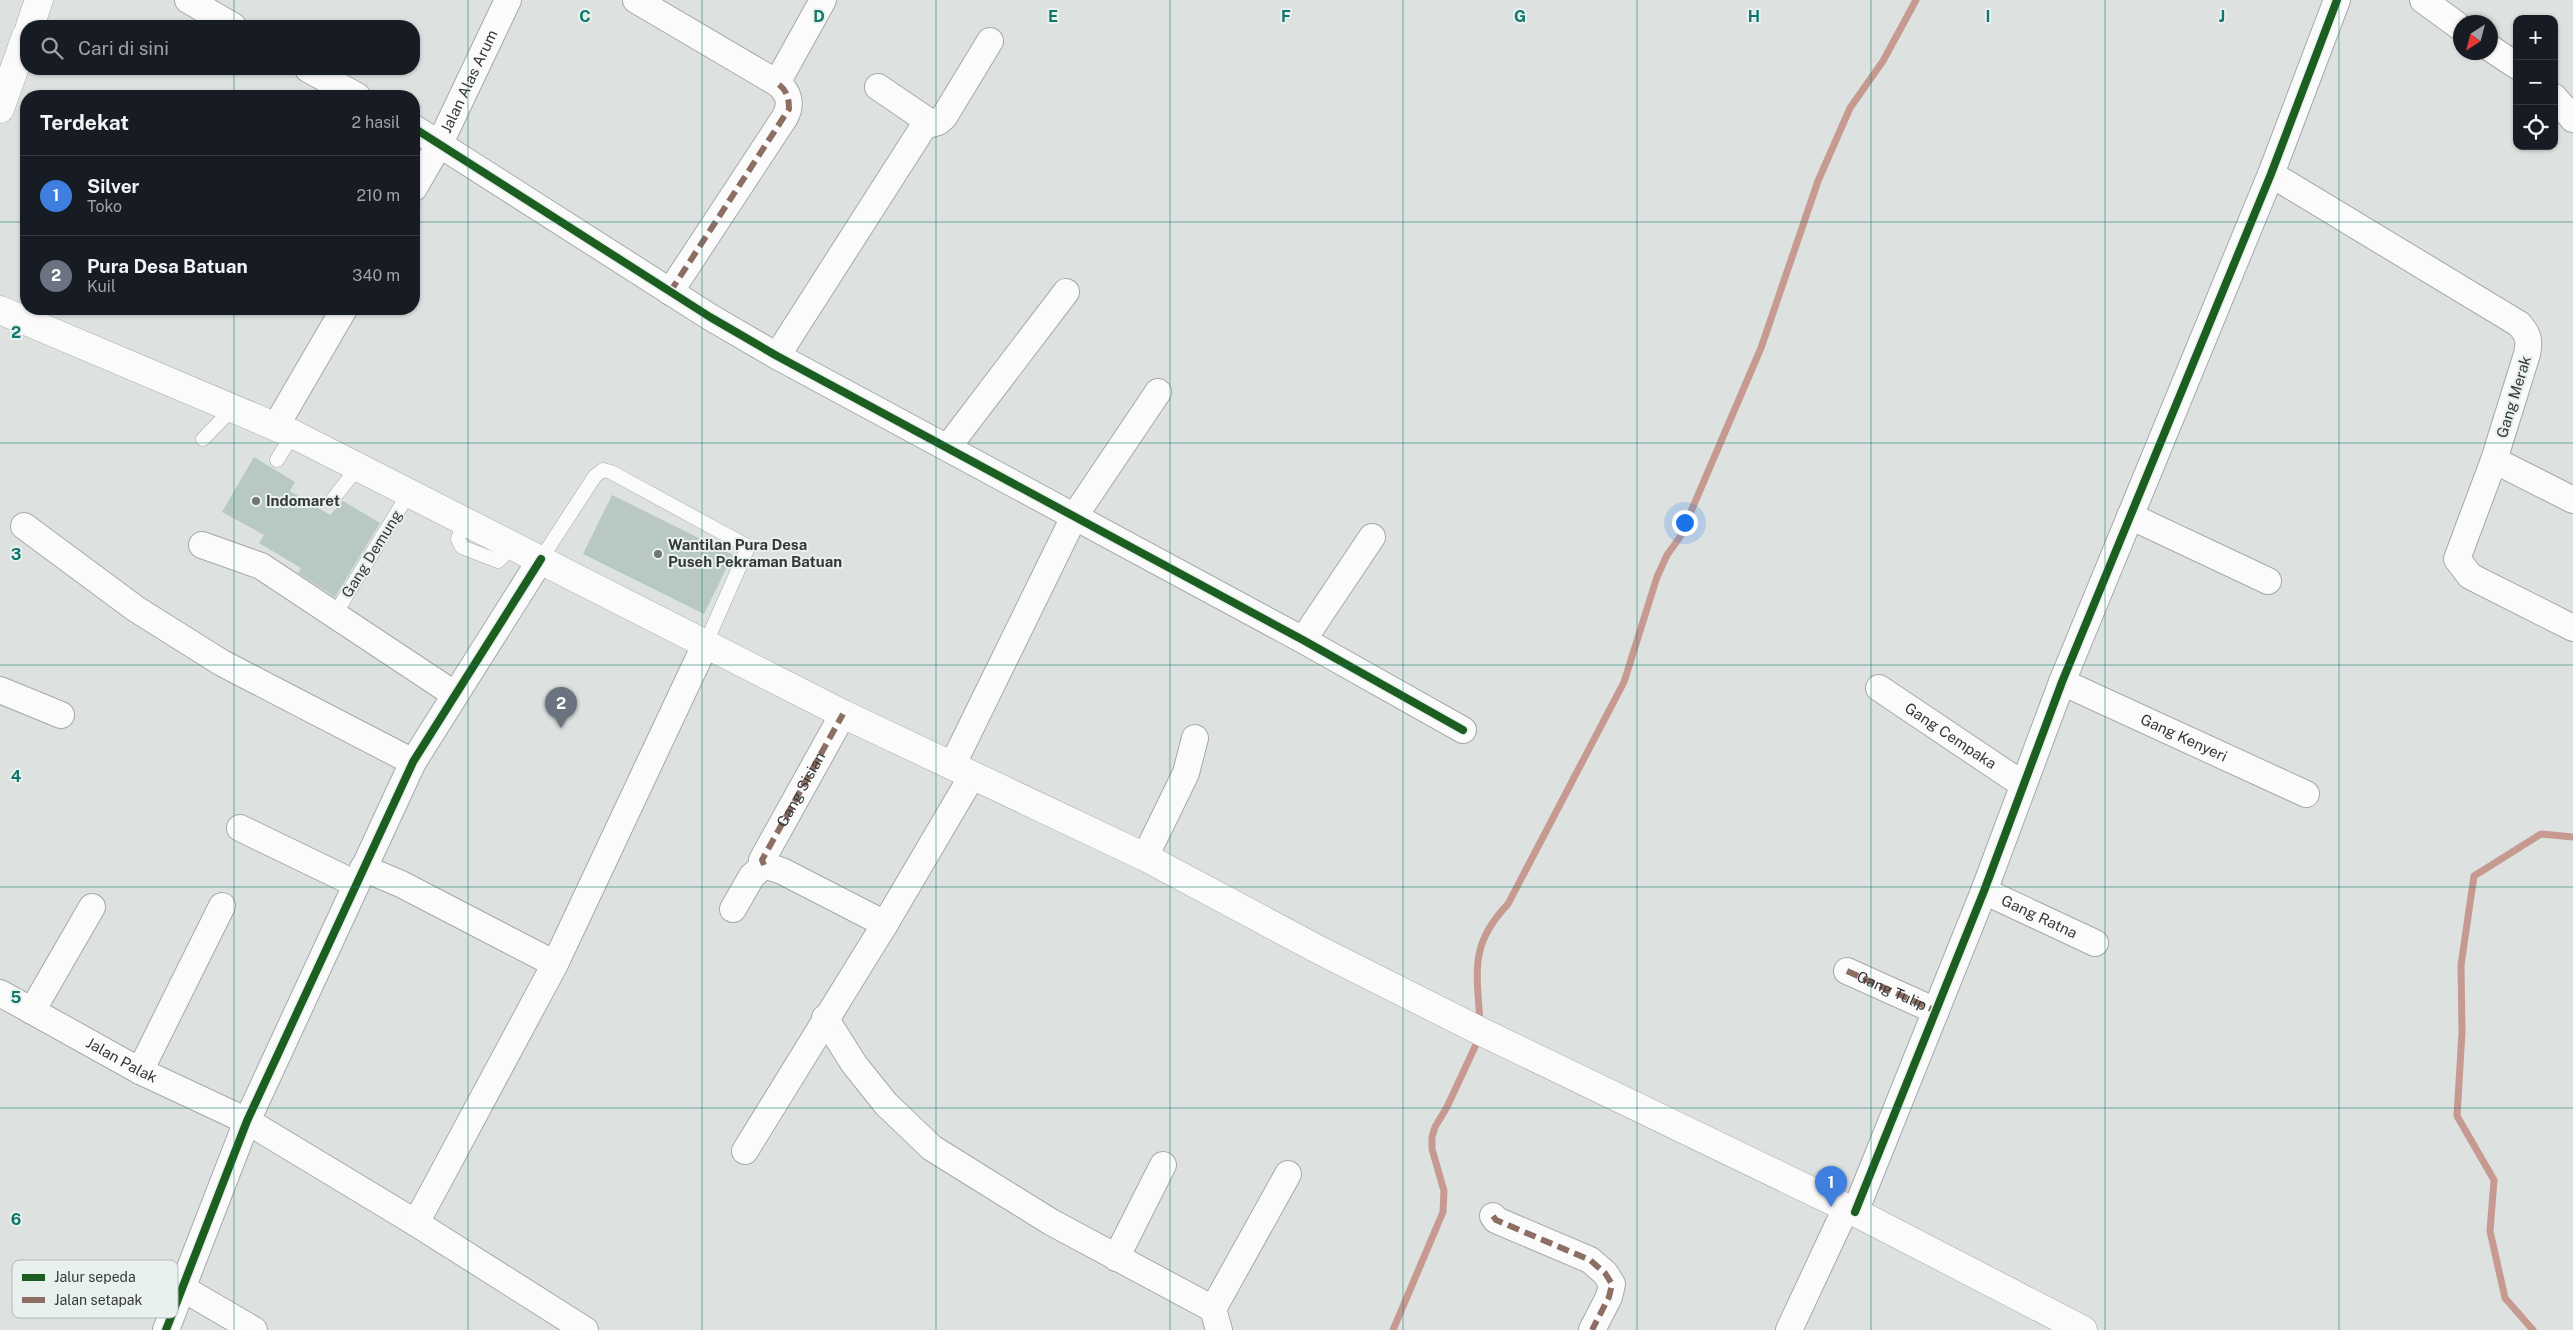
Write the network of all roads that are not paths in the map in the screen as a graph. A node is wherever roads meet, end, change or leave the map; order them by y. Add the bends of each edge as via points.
1 (39, 0) edge
2 (188, 0) edge
3 (508, 0) edge
4 (636, 0) edge
5 (823, 0) edge
6 (2336, 0) edge
7 (2423, 0) edge
8 (32, 20) edge
9 (223, 20) edge
10 (2453, 21) edge
11 (990, 41) dead end
12 (20, 53) edge
13 (2498, 53) edge
14 (2513, 63) edge
15 (319, 75) edge
16 (777, 83) junction
17 (878, 87) dead end
18 (346, 90) edge
19 (2558, 102) edge
20 (0, 109) edge
21 (2573, 119) edge
22 (931, 123) junction
23 (420, 131) edge
24 (440, 143) junction
25 (2272, 174) junction
26 (420, 178) edge
27 (670, 292) junction
28 (1066, 292) dead end
29 (0, 310) edge
30 (341, 315) edge
31 (777, 356) junction
32 (1158, 392) dead end
33 (233, 408) junction
34 (284, 430) junction
35 (203, 439) dead end
36 (948, 447) junction
37 (277, 460) dead end
38 (2494, 460) junction
39 (358, 467) junction
40 (409, 493) junction
41 (332, 498) dead end
42 (2573, 500) edge
43 (2130, 516) junction
44 (1074, 517) junction
45 (24, 526) dead end
46 (1372, 537) dead end
47 (202, 545) dead end
48 (542, 559) junction
49 (2268, 581) dead end
50 (335, 614) junction
51 (2573, 628) edge
52 (1303, 640) junction
53 (705, 645) junction
54 (2062, 682) junction
55 (1879, 688) dead end
56 (0, 690) edge
57 (454, 694) junction
58 (843, 714) junction
59 (61, 715) dead end
60 (1463, 730) dead end
61 (1195, 738) dead end
62 (413, 762) junction
63 (962, 771) junction
64 (2022, 784) junction
65 (2306, 794) dead end
66 (240, 828) dead end
67 (1145, 857) junction
68 (764, 866) junction
69 (359, 876) junction
70 (1984, 891) junction
71 (222, 906) dead end
72 (92, 907) dead end
73 (734, 908) dead end
74 (885, 924) junction
75 (2095, 943) dead end
76 (555, 964) junction
77 (1847, 971) dead end
78 (0, 993) edge
79 (32, 1011) junction
80 (1936, 1011) junction
81 (825, 1018) junction
82 (140, 1071) junction
83 (247, 1121) junction
84 (744, 1151) dead end
85 (1162, 1165) dead end
86 (1288, 1174) dead end
87 (1850, 1210) junction
88 (1493, 1216) dead end
89 (416, 1222) junction
90 (1116, 1258) junction
91 (182, 1288) junction
92 (178, 1298) edge
93 (171, 1318) edge
94 (1216, 1319) edge
95 (166, 1330) edge
96 (254, 1330) edge
97 (586, 1330) edge
98 (1592, 1330) edge
99 (1789, 1330) edge
100 (2083, 1330) edge

1 - 8 main road
2 - 9 street
3 - 24 street, Jalan Alas Arum
4 - 16 street
5 - 16 street
6 - 25 street
7 - 10 street
11 - 22 street via 944,117
12 - 20 main road
13 - 14 street
15 - 18 street
16 - 27 street via 784,88 789,109
17 - 22 street
19 - 21 street
22 - 31 street via 924,126
23 - 24 street
24 - 26 street, Jalan Alas Arum
24 - 27 street
25 - 38 street, Gang Merak via 2519,324 2526,332 2530,340 2527,354
25 - 43 street
27 - 31 street
28 - 36 street
29 - 33 main road
30 - 34 street
31 - 36 street
32 - 44 street
33 - 34 main road
33 - 35 lane
34 - 37 lane
34 - 39 main road
36 - 44 street
38 - 42 street
38 - 51 street, Gang Merak via 2458,559 2459,564 2470,576
39 - 40 main road
39 - 41 lane
40 - 48 main road
40 - 50 lane, Gang Demung
43 - 49 street
43 - 54 street
44 - 52 street
44 - 63 street
45 - 62 street via 136,609 222,663
46 - 52 street
47 - 50 street via 261,566
48 - 53 main road
48 - 53 lane via 595,476 603,470 611,472 745,545 746,552
48 - 57 street
50 - 57 street
52 - 60 street
53 - 58 main road
53 - 76 street
54 - 64 street
54 - 65 street, Gang Kenyeri
55 - 64 street, Gang Cempaka
56 - 59 street
57 - 62 street
58 - 63 main road
58 - 68 street, Gang Sisian via 762,860
61 - 67 street via 1186,773
62 - 69 street
63 - 67 main road
63 - 74 street
64 - 70 street
66 - 69 street
67 - 87 main road via 1475,1029
68 - 73 street via 752,876
68 - 74 street via 782,871
69 - 76 street via 401,884
69 - 83 street
70 - 75 street, Gang Ratna
70 - 80 street
71 - 82 street
72 - 79 street
74 - 81 street
76 - 89 street
77 - 80 street, Gang Tulip
78 - 79 street, Jalan Palak
79 - 82 street, Jalan Palak
80 - 87 street
81 - 84 street
81 - 90 street via 854,1064 886,1104 932,1148
82 - 83 street, Jalan Palak
83 - 89 street, Jalan Palak
83 - 91 street
85 - 90 street
86 - 94 street
87 - 99 street
87 - 100 main road
88 - 98 street via 1590,1260 1604,1273 1612,1284
89 - 97 street, Jalan Palak
90 - 94 street
91 - 92 street
91 - 96 street
93 - 95 street

